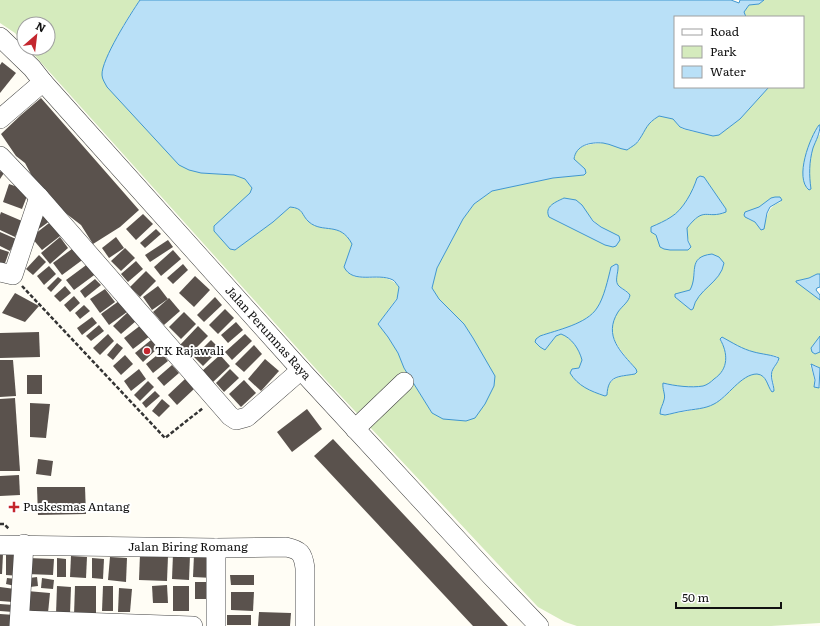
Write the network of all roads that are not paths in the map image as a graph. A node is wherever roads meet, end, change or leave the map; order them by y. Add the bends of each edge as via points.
1 (0, 37) edge
2 (43, 82) junction
3 (0, 119) edge
4 (0, 156) edge
5 (39, 197) junction
6 (6, 274) edge
7 (301, 370) junction
8 (404, 382) dead end
9 (355, 429) junction
10 (0, 544) edge
11 (24, 544) junction
12 (216, 548) junction
13 (20, 623) edge
14 (146, 625) edge
15 (193, 626) edge
16 (216, 626) edge
17 (305, 626) edge
18 (539, 626) edge

1 - 2 street, Jalan Perumnas Raya
2 - 3 street
2 - 7 street, Jalan Perumnas Raya
4 - 5 street
5 - 6 street
5 - 7 street via 214,399 236,420 247,417
7 - 9 street, Jalan Perumnas Raya
8 - 9 street
9 - 18 street, Jalan Perumnas Raya
10 - 11 street, Jalan Biring Romang
11 - 12 street, Jalan Biring Romang
11 - 13 street
12 - 16 street
12 - 17 street, Jalan Biring Romang via 286,547 300,552 305,568
13 - 14 street
14 - 15 street

